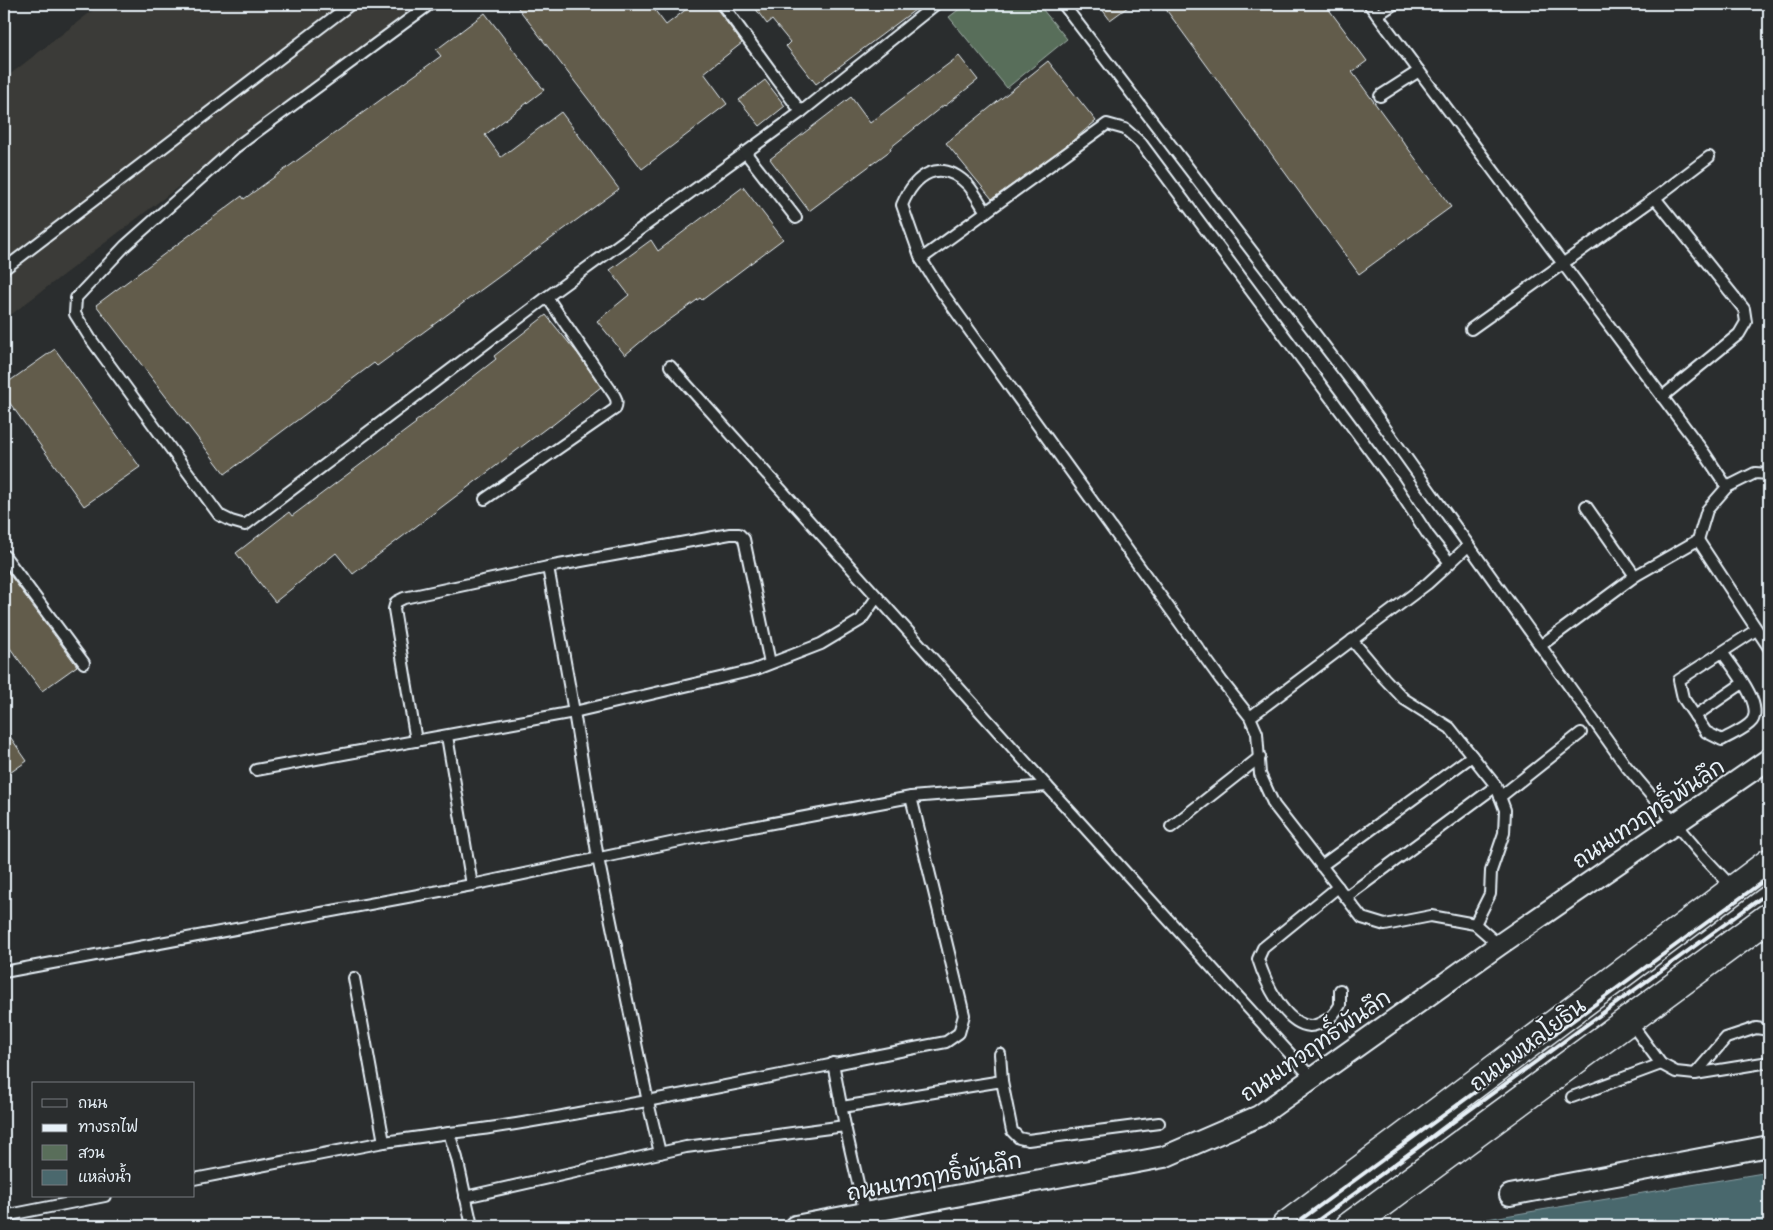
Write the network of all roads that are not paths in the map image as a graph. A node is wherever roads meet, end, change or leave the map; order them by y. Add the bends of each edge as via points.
1 (352, 4) edge
2 (430, 4) edge
3 (722, 4) edge
4 (936, 4) edge
5 (1063, 4) edge
6 (1369, 4) edge
7 (1394, 4) edge
8 (1377, 15) junction
9 (1419, 71) junction
10 (1380, 96) dead end
11 (801, 112) junction
12 (745, 152) junction
13 (1709, 156) dead end
14 (1655, 198) junction
15 (986, 212) junction
16 (796, 218) dead end
17 (921, 259) junction
18 (1563, 263) junction
19 (4, 269) edge
20 (547, 297) junction
21 (1471, 329) dead end
22 (670, 366) dead end
23 (1662, 397) junction
24 (1769, 474) edge
25 (1727, 487) junction
26 (485, 500) dead end
27 (1586, 506) dead end
28 (1698, 540) junction
29 (1468, 546) junction
30 (4, 555) edge
31 (1450, 563) junction
32 (548, 567) junction
33 (1635, 576) junction
34 (876, 597) junction
35 (1756, 630) junction
36 (1352, 640) junction
37 (1540, 646) junction
38 (1769, 648) edge
39 (1722, 652) junction
40 (84, 663) dead end
41 (770, 663) junction
42 (1742, 683) junction
43 (574, 712) junction
44 (1695, 716) junction
45 (1250, 717) junction
46 (1581, 732) dead end
47 (447, 736) junction
48 (416, 741) junction
49 (1472, 756) junction
50 (1260, 757) junction
51 (1769, 759) edge
52 (256, 770) dead end
53 (1047, 786) junction
54 (1496, 786) junction
55 (911, 797) junction
56 (1500, 797) junction
57 (1674, 823) junction
58 (1171, 827) dead end
59 (598, 858) junction
60 (1769, 863) edge
61 (1321, 866) junction
62 (472, 886) junction
63 (1338, 887) junction
64 (1734, 888) junction
65 (1346, 897) junction
66 (1766, 920) edge
67 (1475, 924) junction
68 (1499, 945) junction
69 (4, 972) edge
70 (354, 978) dead end
71 (1340, 990) dead end
72 (1629, 1021) junction
73 (1769, 1030) edge
74 (1000, 1054) dead end
75 (1769, 1062) edge
76 (833, 1063) junction
77 (1661, 1064) junction
78 (1695, 1074) junction
79 (1311, 1078) junction
80 (1002, 1081) junction
81 (1572, 1097) dead end
82 (648, 1102) junction
83 (842, 1107) junction
84 (1159, 1123) dead end
85 (845, 1126) junction
86 (449, 1133) junction
87 (384, 1142) junction
88 (1769, 1146) edge
89 (660, 1152) junction
90 (195, 1179) edge
91 (1510, 1195) dead end
92 (465, 1197) junction
93 (95, 1198) edge
94 (866, 1214) junction
95 (4, 1216) edge
96 (472, 1226) edge
97 (795, 1226) edge
98 (1286, 1226) edge
99 (1350, 1226) edge

1 - 19 lane
2 - 20 lane via 236,148 125,246 76,298 75,314 219,514 245,525
3 - 11 lane
4 - 11 lane
5 - 29 lane via 1358,390
6 - 8 lane
7 - 8 lane
8 - 9 lane
9 - 10 lane
9 - 18 lane
11 - 12 lane
12 - 16 lane
12 - 20 lane
13 - 14 lane
14 - 18 lane
14 - 23 lane via 1744,310 1746,322 1739,334
15 - 17 lane
15 - 17 lane via 968,186 955,175 941,169 924,174 907,192 902,205
15 - 31 lane via 1107,124 1125,130 1140,143
17 - 45 lane
18 - 21 lane
18 - 23 lane
20 - 26 lane via 616,398 617,405 615,410
22 - 34 lane
23 - 25 lane
24 - 25 lane via 1756,472
25 - 28 lane via 1706,510
27 - 33 lane
28 - 33 lane
28 - 35 lane
29 - 31 lane
29 - 37 lane
30 - 40 lane
31 - 36 lane
32 - 41 lane via 739,534 744,538
32 - 43 lane
32 - 48 lane via 396,602 394,609
33 - 37 lane
34 - 41 lane via 861,620 821,644
34 - 53 lane
35 - 38 lane
35 - 39 lane
36 - 45 lane
36 - 49 lane via 1404,698 1450,728
37 - 57 lane via 1626,766
39 - 42 lane
39 - 44 lane via 1680,680 1683,698
41 - 43 lane via 754,670
42 - 44 lane
42 - 44 lane via 1754,700 1756,713 1751,723 1722,740 1706,732
43 - 47 lane
43 - 59 lane
45 - 50 lane via 1257,733
46 - 56 lane
47 - 48 lane
47 - 62 lane
48 - 52 lane
49 - 54 lane
49 - 61 lane
50 - 58 lane
50 - 61 lane via 1260,774 1274,805
51 - 57 street, ถนนเทวฤทธิ์พันลึก
53 - 55 lane
53 - 79 lane
54 - 56 lane
54 - 65 lane
55 - 59 lane
55 - 76 lane via 964,1015 959,1033 946,1042
56 - 67 lane via 1505,810 1504,833 1491,871 1490,894
57 - 64 lane
57 - 68 street, ถนนเทวฤทธิ์พันลึก
59 - 62 lane
59 - 82 lane
60 - 64 main road, ถนนพหลโยธิน
61 - 63 lane
62 - 69 lane
63 - 65 lane
63 - 71 lane via 1264,948 1258,959 1263,975 1282,1008 1297,1022 1312,1026 1329,1019 1340,1005
64 - 66 main road
64 - 98 main road, ถนนพหลโยธิน
65 - 67 lane via 1362,918 1385,924 1431,916
66 - 72 main road, ถนนพหลโยธิน
67 - 68 lane
68 - 79 street, ถนนเทวฤทธิ์พันลึก
70 - 87 lane
72 - 77 lane
72 - 99 main road, ถนนพหลโยธิน
73 - 78 lane via 1756,1028 1726,1038
74 - 80 lane
75 - 78 lane
76 - 82 lane
76 - 83 lane
77 - 78 lane via 1676,1072
77 - 81 lane
79 - 94 street, ถนนเทวฤทธิ์พันลึก via 1259,1116 1164,1157
80 - 83 lane
80 - 84 lane via 1012,1131 1019,1138 1028,1140
82 - 86 lane
82 - 89 lane
83 - 85 lane
85 - 89 lane
85 - 94 lane
86 - 87 lane
86 - 92 lane
87 - 90 lane
88 - 91 street
89 - 92 lane
92 - 96 lane
93 - 95 lane
94 - 97 street, ถนนเทวฤทธิ์พันลึก

